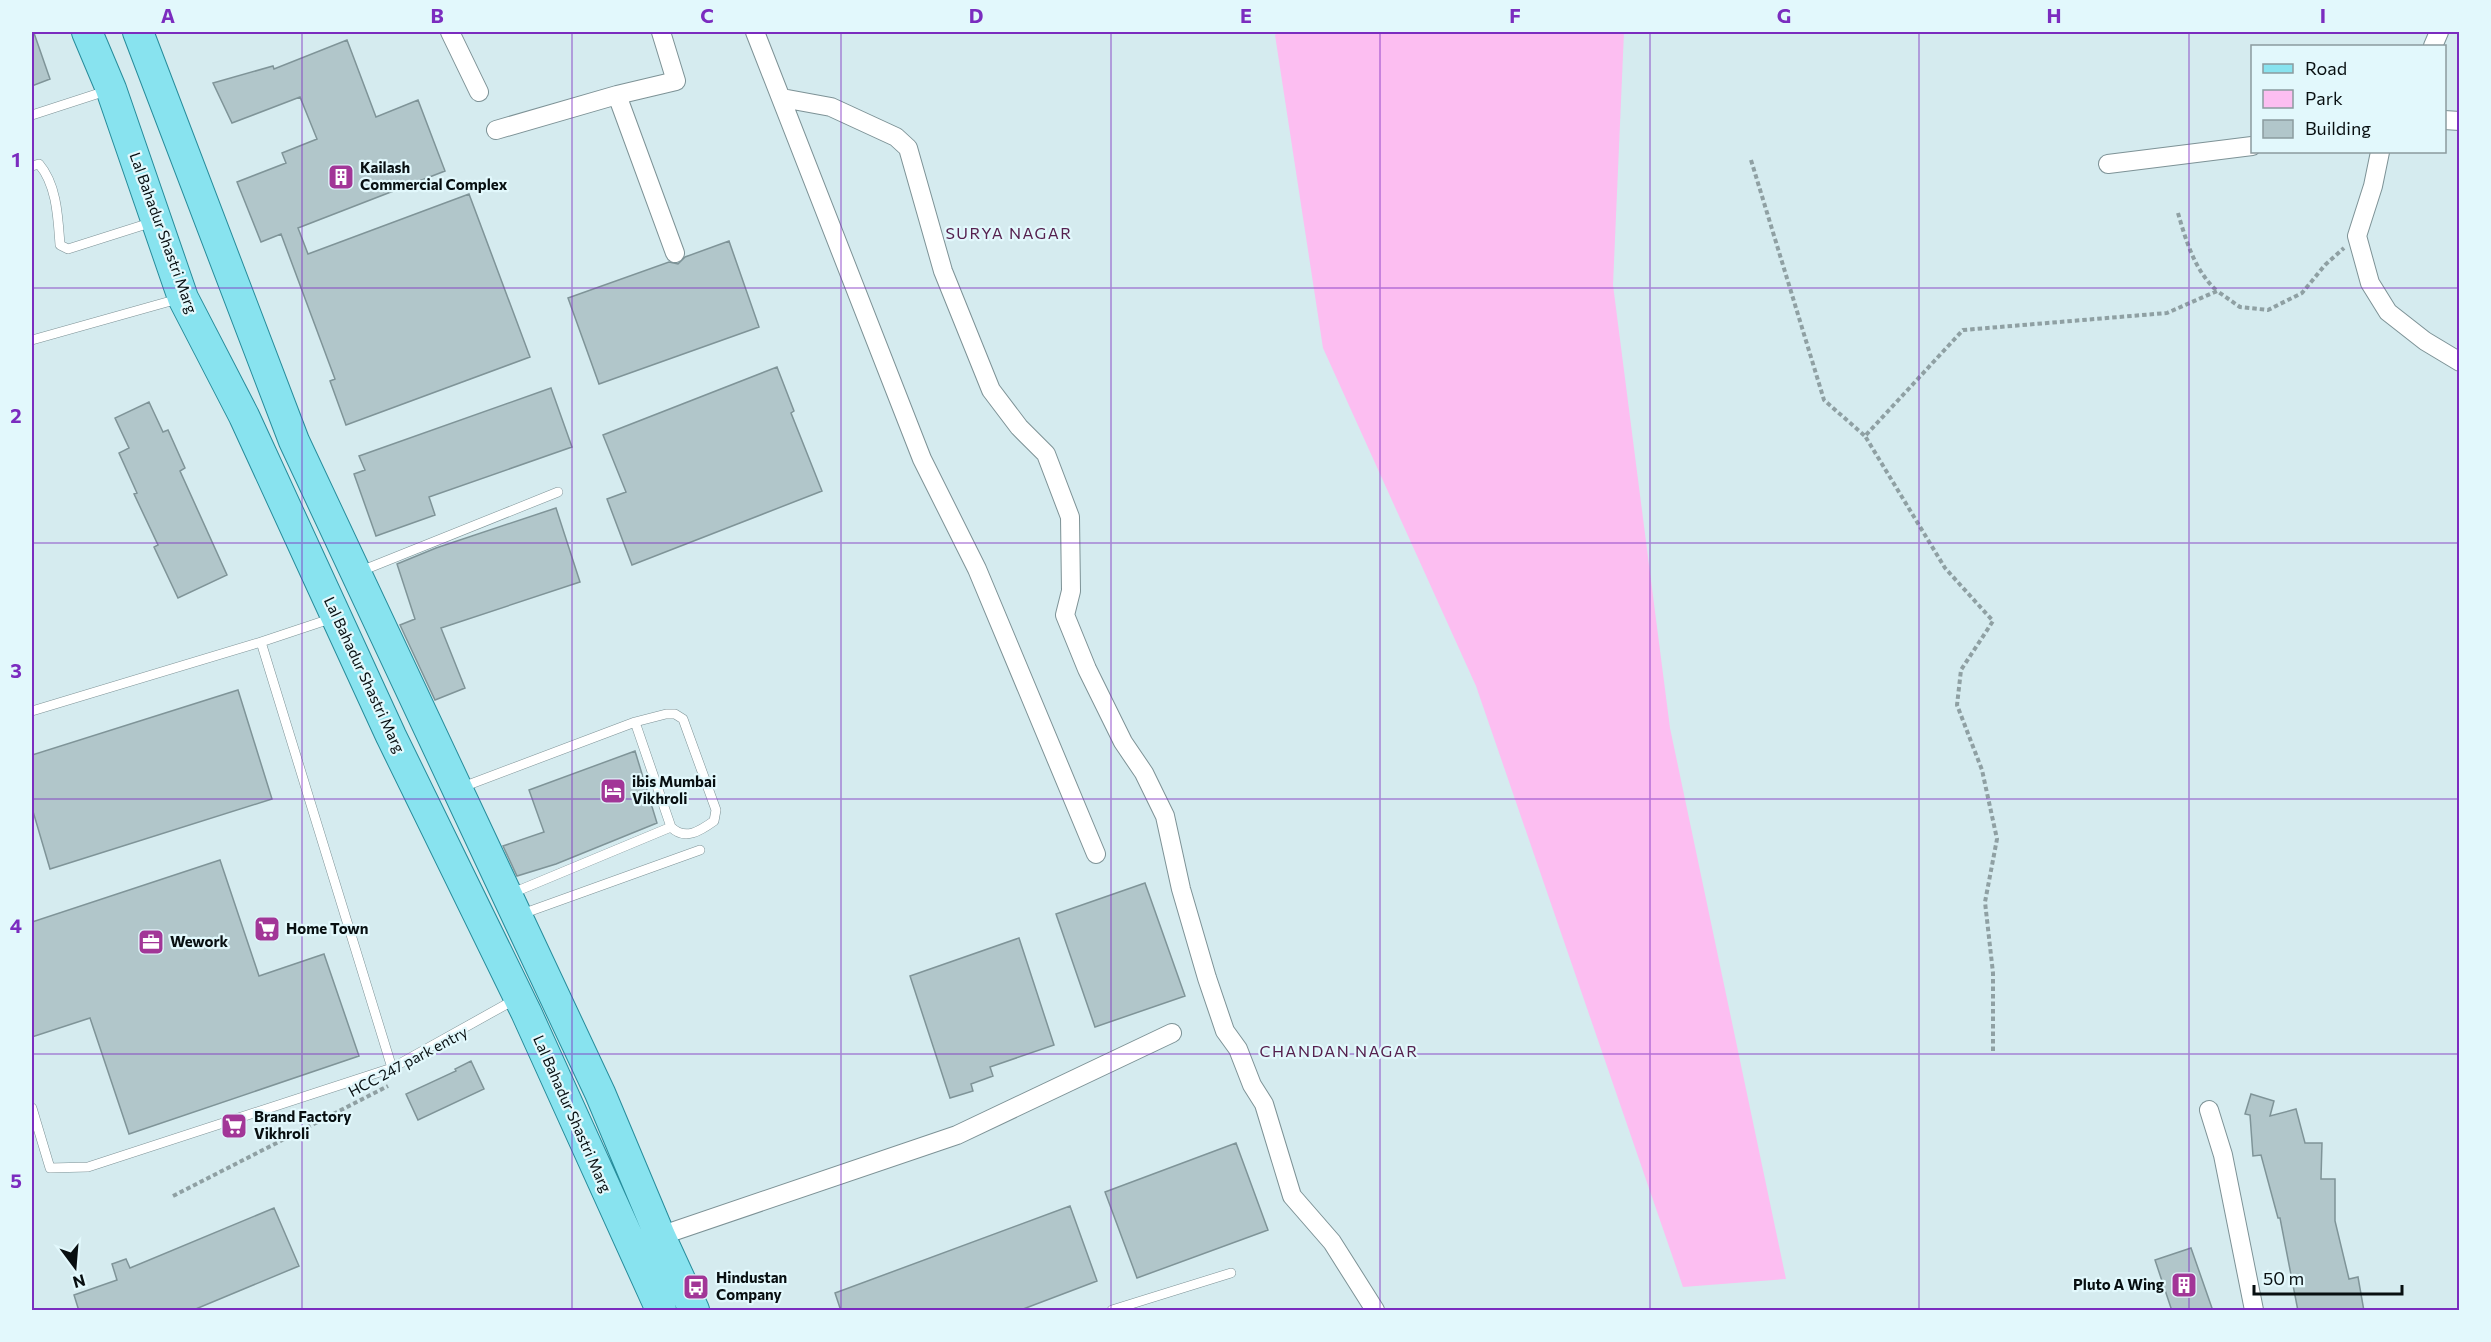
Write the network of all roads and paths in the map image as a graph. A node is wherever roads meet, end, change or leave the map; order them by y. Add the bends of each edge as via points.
1 (87, 32) edge
2 (138, 32) edge
3 (450, 32) edge
4 (661, 32) edge
5 (755, 32) edge
6 (111, 90) junction
7 (479, 92) dead end
8 (617, 95) junction
9 (782, 98) junction
10 (32, 115) edge
11 (496, 130) dead end
12 (2251, 146) edge
13 (2380, 153) edge
14 (1751, 160) dead end
15 (2108, 164) dead end
16 (32, 166) edge
17 (2178, 213) dead end
18 (156, 221) junction
19 (2357, 236) junction
20 (675, 253) dead end
21 (2217, 291) junction
22 (183, 298) junction
23 (249, 320) junction
24 (203, 335) junction
25 (32, 340) edge
26 (2460, 362) edge
27 (1865, 436) junction
28 (558, 492) dead end
29 (356, 573) junction
30 (336, 616) junction
31 (261, 642) junction
32 (32, 711) edge
33 (634, 722) junction
34 (457, 789) junction
35 (671, 827) junction
36 (700, 850) dead end
37 (1096, 854) dead end
38 (464, 884) junction
39 (506, 893) junction
40 (519, 997) junction
41 (1173, 1033) dead end
42 (1993, 1051) dead end
43 (392, 1068) junction
44 (390, 1085) dead end
45 (32, 1108) edge
46 (2209, 1110) dead end
47 (173, 1196) dead end
48 (660, 1236) junction
49 (632, 1247) junction
50 (1231, 1273) dead end
51 (661, 1311) edge
52 (694, 1311) edge
53 (1112, 1311) edge
54 (1375, 1311) edge
55 (2254, 1311) edge

1 - 6 main road, Lal Bahadur Shastri Marg
2 - 23 main road
3 - 7 street
4 - 8 street via 676,81
5 - 9 street
6 - 10 lane
6 - 18 main road, Lal Bahadur Shastri Marg
8 - 11 street
8 - 20 street
9 - 37 street via 922,459 977,569
9 - 54 street via 831,107 896,137 908,148 943,271 991,390 1046,454 1070,517 1071,591 1065,615 1123,742 1165,816 1181,889 1225,1031 1264,1104 1292,1196 1332,1242
12 - 15 street
13 - 19 street
14 - 27 path via 1824,400
16 - 18 lane via 39,164 48,174 56,202 60,245 68,249
17 - 21 path via 2187,244 2206,281
18 - 22 main road, Lal Bahadur Shastri Marg
19 - 21 path via 2302,293 2268,310 2240,307
19 - 26 street via 2370,283 2388,312
21 - 27 path via 2167,313 1963,330
22 - 24 main road, Lal Bahadur Shastri Marg
22 - 25 lane
23 - 24 main road
23 - 29 main road via 294,441
24 - 30 main road, Lal Bahadur Shastri Marg
27 - 42 path via 1945,568 1993,621 1961,670 1956,705 1982,770 1997,840 1985,902 1993,973
28 - 29 lane
29 - 34 main road
30 - 31 lane
30 - 38 main road, Lal Bahadur Shastri Marg
31 - 32 lane
31 - 43 lane
33 - 34 lane
33 - 35 lane
33 - 35 lane via 666,714 682,719 716,810 714,821 700,830 684,835
34 - 39 main road
35 - 39 lane
36 - 39 lane
38 - 39 main road
38 - 40 main road, Lal Bahadur Shastri Marg
39 - 48 main road via 600,1093
40 - 43 lane
40 - 49 main road, Lal Bahadur Shastri Marg
41 - 48 street via 957,1135
43 - 45 lane via 88,1167 50,1168
44 - 47 path, HCC 247 park entry
46 - 55 street via 2223,1155
48 - 49 street
48 - 52 main road
49 - 51 main road, Lal Bahadur Shastri Marg
50 - 53 lane

